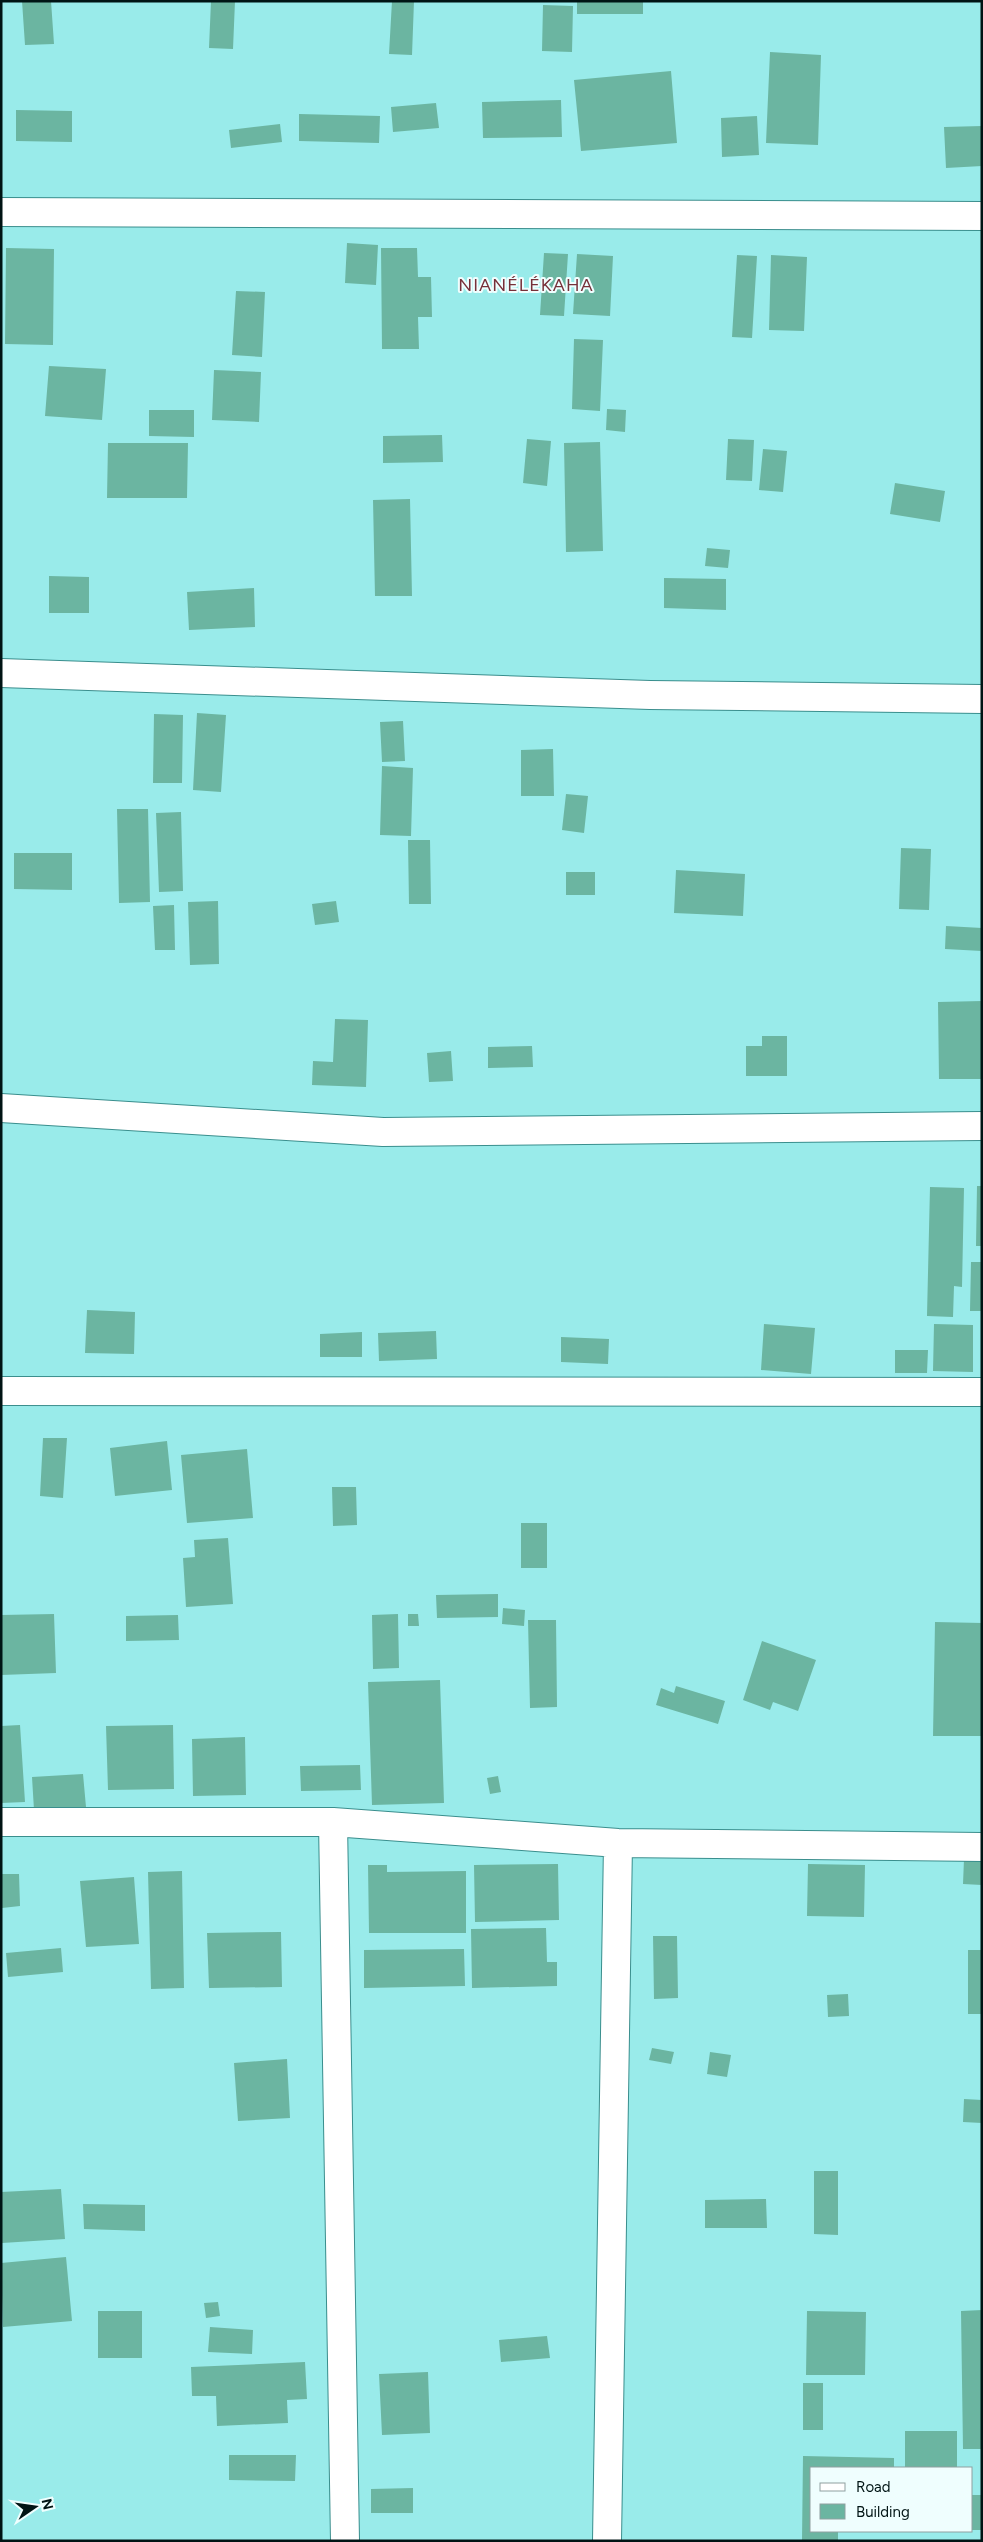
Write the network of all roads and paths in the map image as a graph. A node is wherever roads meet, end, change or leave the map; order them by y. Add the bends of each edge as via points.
1 (1, 212) edge
2 (982, 216) edge
3 (1, 673) edge
4 (982, 700) edge
5 (1, 1108) edge
6 (982, 1126) edge
7 (1, 1391) edge
8 (982, 1392) edge
9 (1, 1822) edge
10 (333, 1822) junction
11 (618, 1843) junction
12 (982, 1847) edge
13 (345, 2541) edge
14 (607, 2541) edge

1 - 2 street
3 - 4 street via 640,695
5 - 6 street via 383,1132
7 - 8 street
9 - 10 street
10 - 11 street
10 - 13 street
11 - 12 street
11 - 14 street

